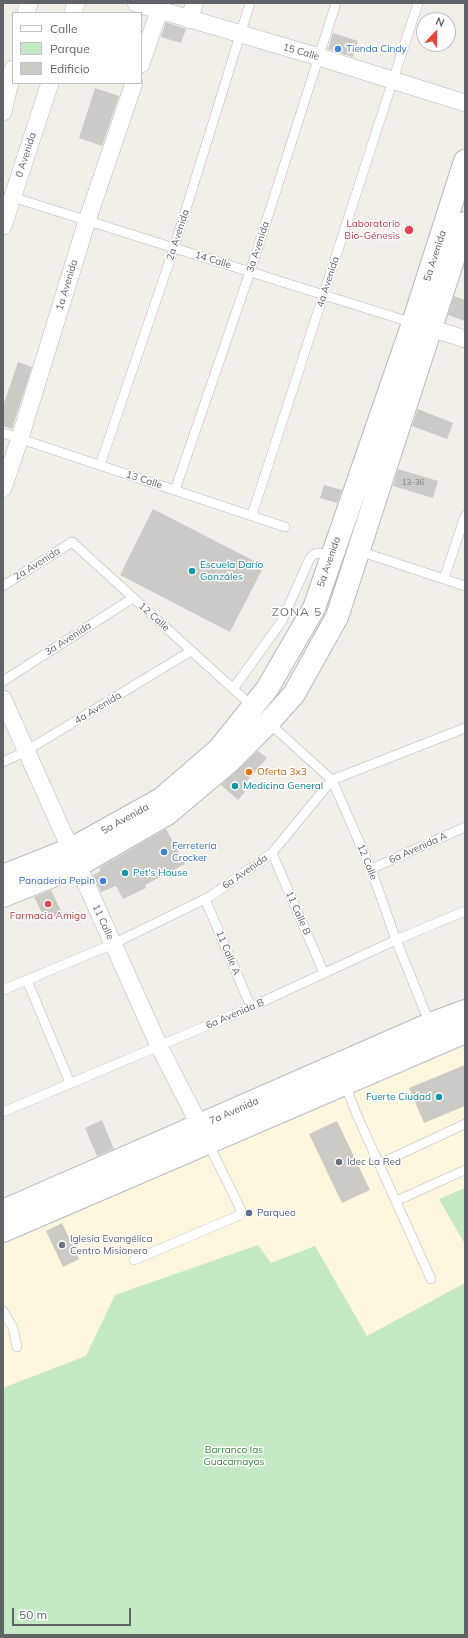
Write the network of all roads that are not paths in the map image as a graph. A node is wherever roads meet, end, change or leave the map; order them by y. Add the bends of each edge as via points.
1 (136, 3) edge
2 (194, 3) edge
3 (250, 3) edge
4 (336, 3) edge
5 (418, 3) edge
6 (159, 11) junction
7 (190, 20) junction
8 (239, 34) junction
9 (319, 57) junction
10 (142, 61) edge
11 (12, 73) edge
12 (392, 81) junction
13 (50, 84) edge
14 (134, 84) edge
15 (465, 103) edge
16 (3, 112) edge
17 (465, 161) edge
18 (12, 197) junction
19 (87, 221) junction
20 (465, 223) edge
21 (3, 226) edge
22 (174, 248) junction
23 (250, 272) junction
24 (324, 295) junction
25 (422, 326) junction
26 (465, 339) edge
27 (3, 433) edge
28 (20, 438) junction
29 (100, 465) junction
30 (3, 488) edge
31 (175, 490) junction
32 (252, 515) junction
33 (465, 516) edge
34 (285, 527) dead end
35 (72, 542) joint
36 (359, 551) junction
37 (332, 555) junction
38 (444, 579) junction
39 (3, 586) edge
40 (465, 586) edge
41 (132, 598) junction
42 (191, 651) junction
43 (3, 681) edge
44 (233, 689) junction
45 (3, 699) edge
46 (253, 708) junction
47 (269, 722) junction
48 (465, 728) edge
49 (26, 751) junction
50 (3, 762) edge
51 (332, 780) junction
52 (465, 827) edge
53 (272, 853) junction
54 (74, 857) junction
55 (371, 869) junction
56 (3, 876) edge
57 (3, 896) edge
58 (205, 899) junction
59 (465, 911) edge
60 (396, 940) junction
61 (113, 944) junction
62 (324, 974) junction
63 (27, 980) junction
64 (3, 990) edge
65 (251, 1007) junction
66 (465, 1011) edge
67 (430, 1024) junction
68 (465, 1032) edge
69 (159, 1046) junction
70 (70, 1083) junction
71 (346, 1084) junction
72 (3, 1112) edge
73 (465, 1124) edge
74 (204, 1134) junction
75 (379, 1164) junction
76 (465, 1170) edge
77 (396, 1201) junction
78 (3, 1212) edge
79 (3, 1231) edge
80 (134, 1260) dead end
81 (430, 1279) dead end
82 (3, 1311) edge
83 (17, 1347) dead end

1 - 6 street, 15 Calle
2 - 7 street
3 - 8 lane, 2a Avenida
4 - 9 lane, 3a Avenida
5 - 12 lane, 4a Avenida
6 - 7 street, 15 Calle
6 - 10 street
7 - 8 street, 15 Calle
8 - 9 street, 15 Calle
8 - 22 lane, 2a Avenida
9 - 12 street, 15 Calle
9 - 23 lane, 3a Avenida
11 - 16 street
12 - 15 street, 15 Calle
12 - 24 lane, 4a Avenida
13 - 18 street, 0 Avenida
14 - 19 street, 1a Avenida
17 - 25 street, 5a Avenida
18 - 19 lane, 14 Calle
18 - 21 street, 0 Avenida
19 - 22 lane, 14 Calle
19 - 28 street, 1a Avenida
20 - 25 street, 5a Avenida
22 - 23 lane, 14 Calle
22 - 29 lane, 2a Avenida
23 - 24 lane, 14 Calle
23 - 31 lane, 3a Avenida
24 - 25 lane, 14 Calle
24 - 32 lane, 4a Avenida
25 - 26 street, 14 Calle
25 - 36 street, 5a Avenida
25 - 37 street, 5a Avenida
27 - 28 lane, 13 Calle
28 - 29 lane, 13 Calle
28 - 30 street, 1a Avenida
29 - 31 lane, 13 Calle
31 - 32 lane, 13 Calle
32 - 34 lane, 13 Calle
33 - 38 lane
35 - 39 lane, 2a Avenida
35 - 41 lane, 12 Calle
36 - 38 lane
36 - 47 street, 5a Avenida via 337,617 294,694
37 - 44 lane via 318,553 309,560 282,621
37 - 46 street, 5a Avenida via 314,608 267,689
38 - 40 lane
41 - 42 lane, 12 Calle
41 - 43 lane, 3a Avenida
42 - 44 lane, 12 Calle
42 - 49 lane, 4a Avenida
44 - 46 lane, 12 Calle
45 - 49 street, 11 Calle
46 - 54 street, 5a Avenida via 219,749 161,799
47 - 51 lane, 12 Calle
47 - 54 street, 5a Avenida via 230,761 167,814
48 - 51 lane, 6a Avenida
49 - 50 lane, 4a Avenida
49 - 54 street, 11 Calle
51 - 53 lane, 6a Avenida
51 - 55 lane, 12 Calle
52 - 55 lane, 6a Avenida A
53 - 58 lane, 6a Avenida
53 - 62 lane, 11 Calle B
54 - 56 street, 5a Avenida
54 - 57 street, 5a Avenida
54 - 61 street, 11 Calle
55 - 60 lane, 12 Calle
58 - 61 lane, 6a Avenida
58 - 65 lane, 11 Calle A
59 - 60 lane, 6a Avenida B
60 - 62 lane, 6a Avenida B
60 - 67 lane, 12 Calle
61 - 63 lane, 6a Avenida
61 - 69 street, 11 Calle
62 - 65 lane, 6a Avenida B
63 - 64 lane, 6a Avenida
63 - 70 lane
65 - 69 lane, 6a Avenida B
66 - 67 street, 7a Avenida
67 - 74 street, 7a Avenida
68 - 71 street, 7a Avenida
69 - 70 lane, 6a Avenida B
69 - 74 street, 11 Calle
70 - 72 lane, 6a Avenida B
71 - 74 street, 7a Avenida
71 - 75 lane
73 - 75 lane
74 - 78 street, 7a Avenida
74 - 79 street, 7a Avenida
74 - 80 lane via 240,1210 240,1215
75 - 77 lane
76 - 77 lane
77 - 81 lane
82 - 83 lane via 13,1328

